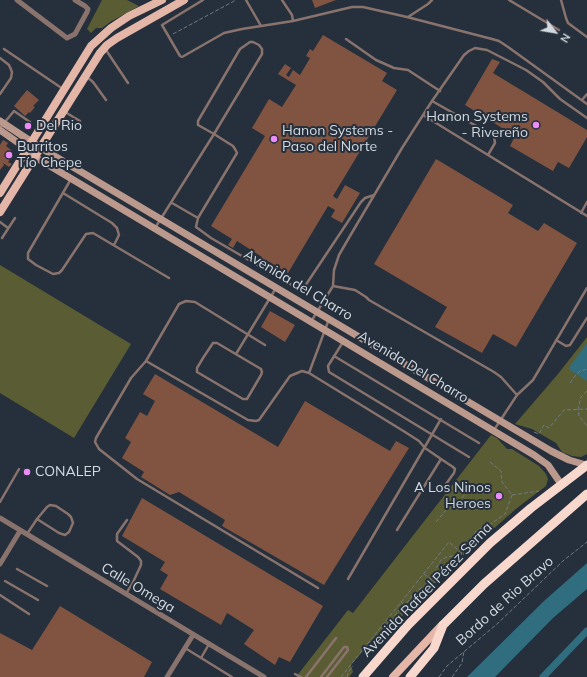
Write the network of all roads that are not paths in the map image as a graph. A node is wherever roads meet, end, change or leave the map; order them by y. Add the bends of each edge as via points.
1 (17, 0) edge
2 (75, 0) edge
3 (162, 0) edge
4 (184, 0) edge
5 (203, 0) edge
6 (246, 0) edge
7 (282, 0) edge
8 (432, 0) edge
9 (509, 0) edge
10 (561, 0) edge
11 (408, 17) junction
12 (293, 21) junction
13 (261, 26) junction
14 (559, 30) dead end
15 (587, 36) edge
16 (346, 39) dead end
17 (104, 48) junction
18 (4, 49) dead end
19 (0, 58) edge
20 (85, 75) junction
21 (128, 83) dead end
22 (64, 89) junction
23 (440, 91) junction
24 (0, 94) edge
25 (587, 94) edge
26 (106, 100) dead end
27 (582, 100) junction
28 (432, 101) junction
29 (587, 104) edge
30 (54, 106) junction
31 (63, 111) junction
32 (423, 115) junction
33 (587, 118) edge
34 (80, 121) dead end
35 (30, 122) dead end
36 (1, 126) edge
37 (214, 134) junction
38 (29, 145) junction
39 (41, 148) junction
40 (488, 155) junction
41 (35, 157) junction
42 (77, 169) junction
43 (72, 179) junction
44 (0, 193) edge
45 (63, 193) junction
46 (374, 195) junction
47 (587, 202) edge
48 (172, 203) junction
49 (0, 212) edge
50 (581, 213) junction
51 (587, 216) edge
52 (15, 218) dead end
53 (198, 218) junction
54 (161, 219) junction
55 (0, 222) edge
56 (8, 228) junction
57 (155, 229) junction
58 (2, 238) dead end
59 (114, 245) junction
60 (169, 278) dead end
61 (333, 286) junction
62 (276, 288) junction
63 (587, 288) edge
64 (270, 297) junction
65 (317, 312) junction
66 (587, 318) edge
67 (329, 319) junction
68 (311, 322) junction
69 (325, 330) junction
70 (248, 335) junction
71 (556, 340) junction
72 (344, 341) junction
73 (265, 345) dead end
74 (236, 354) junction
75 (334, 356) junction
76 (146, 361) junction
77 (309, 373) junction
78 (517, 395) junction
79 (441, 419) junction
80 (500, 421) junction
81 (494, 431) junction
82 (432, 434) junction
83 (479, 443) dead end
84 (424, 448) junction
85 (469, 457) dead end
86 (442, 459) junction
87 (586, 465) edge
88 (19, 469) dead end
89 (446, 484) dead end
90 (561, 484) junction
91 (587, 494) edge
92 (0, 502) edge
93 (587, 502) edge
94 (566, 512) junction
95 (0, 518) edge
96 (37, 519) junction
97 (127, 520) dead end
98 (397, 530) dead end
99 (20, 531) junction
100 (27, 535) junction
101 (0, 564) edge
102 (17, 569) dead end
103 (348, 580) dead end
104 (6, 581) dead end
105 (47, 586) dead end
106 (318, 588) dead end
107 (126, 594) junction
108 (0, 595) edge
109 (38, 600) dead end
110 (29, 614) dead end
111 (443, 625) junction
112 (193, 635) junction
113 (336, 638) dead end
114 (209, 644) junction
115 (185, 648) junction
116 (201, 658) junction
117 (295, 674) dead end
118 (167, 677) edge
119 (232, 677) edge
120 (264, 677) edge
121 (301, 677) edge
122 (306, 677) edge
123 (321, 677) edge
124 (327, 677) edge
125 (363, 677) edge
126 (393, 677) edge
127 (410, 677) edge

1 - 2 street via 67,38 75,34 88,12 87,7
3 - 22 main road via 129,16 96,41
4 - 17 main road
5 - 13 lane via 163,24 167,36 178,55 182,57 224,33
6 - 13 lane
7 - 12 lane
8 - 11 lane
9 - 14 lane
10 - 15 lane via 568,23
11 - 12 lane via 357,7
11 - 27 lane via 499,41
12 - 13 lane
16 - 23 lane via 376,60 387,66 408,70
17 - 20 main road
17 - 21 lane
18 - 22 lane
19 - 24 lane via 9,65 12,72
20 - 26 lane
20 - 31 main road
22 - 30 main road
23 - 28 lane
23 - 33 lane via 464,55 475,48 480,48 526,70
25 - 27 lane
27 - 29 lane
28 - 32 lane
28 - 40 lane via 494,136 495,143
30 - 31 main road
30 - 38 main road
31 - 34 lane
31 - 39 main road
32 - 40 lane
32 - 46 lane
35 - 36 lane via 14,111
36 - 38 street, Avenida del Charro
37 - 37 lane via 262,54 262,49 253,42 245,44 240,49 198,121 198,125
37 - 48 lane
37 - 53 lane via 233,146 237,153
38 - 39 street, Avenida del Charro
38 - 41 street, Avenida Del Charro
38 - 44 main road
39 - 41 main road
39 - 42 street, Avenida del Charro
40 - 50 lane
41 - 43 street, Avenida Del Charro
41 - 49 main road
42 - 43 street
42 - 54 street, Avenida del Charro
43 - 45 lane
43 - 57 street, Avenida Del Charro
45 - 59 lane via 117,228 119,235
45 - 59 lane via 28,253 28,259 53,274 62,270 88,233 93,233
46 - 53 lane via 361,202 305,286 300,288 199,230 196,224
46 - 61 lane via 339,255 334,270
47 - 50 lane
48 - 53 lane
48 - 54 lane
50 - 51 lane
52 - 56 lane
54 - 57 lane
54 - 62 street, Avenida del Charro
55 - 56 lane
56 - 58 lane
57 - 64 street, Avenida Del Charro
59 - 60 lane
61 - 65 lane
61 - 78 lane via 356,290 494,372
62 - 64 lane
62 - 65 street, Avenida del Charro
63 - 71 lane
64 - 68 street, Avenida Del Charro
64 - 70 lane
65 - 67 street, Avenida del Charro
65 - 68 lane
66 - 71 lane via 570,345 566,346
67 - 69 lane
67 - 80 street, Avenida del Charro
68 - 69 street, Avenida Del Charro
69 - 72 street, Avenida Del Charro
69 - 77 lane
70 - 73 lane
70 - 74 lane
70 - 76 lane via 195,302 186,300 179,304
71 - 78 lane via 533,380
72 - 75 lane
72 - 81 street, Avenida Del Charro
74 - 74 lane via 213,343 197,370 245,399 250,396 262,372
75 - 79 lane
75 - 82 lane via 328,366 329,372
76 - 77 lane via 252,421 261,418 290,376 302,372
76 - 106 lane via 131,378 96,438 97,446 137,479
77 - 84 lane via 419,441
78 - 80 lane
79 - 82 lane
79 - 83 lane
80 - 81 lane
80 - 87 street, Avenida del Charro via 560,456
81 - 90 street, Avenida Del Charro via 541,460
82 - 84 lane
82 - 85 lane
84 - 86 lane
84 - 103 lane
86 - 89 lane via 455,469
86 - 98 lane
87 - 90 highway, Avenida Rafael Pérez Serna
88 - 92 lane
90 - 125 highway, Avenida Rafael Pérez Serna via 490,543 408,625
91 - 94 highway
93 - 94 highway
94 - 111 highway via 484,584
95 - 99 street, Calle Omega
96 - 96 lane via 65,535 73,523 68,514 50,505
96 - 100 lane
97 - 107 lane via 117,534 118,541 141,560 141,565
99 - 100 street, Calle Omega
99 - 101 street
100 - 107 street, Calle Omega
102 - 105 lane
104 - 109 lane
107 - 112 street, Calle Omega
108 - 110 lane
111 - 126 main road
111 - 127 highway via 434,648
112 - 114 street, Calle Omega
112 - 115 street
113 - 122 lane
114 - 116 lane
114 - 120 street, Calle Omega
115 - 116 lane
115 - 118 street
116 - 119 lane
117 - 121 lane
123 - 124 lane via 344,647 347,647 348,650

